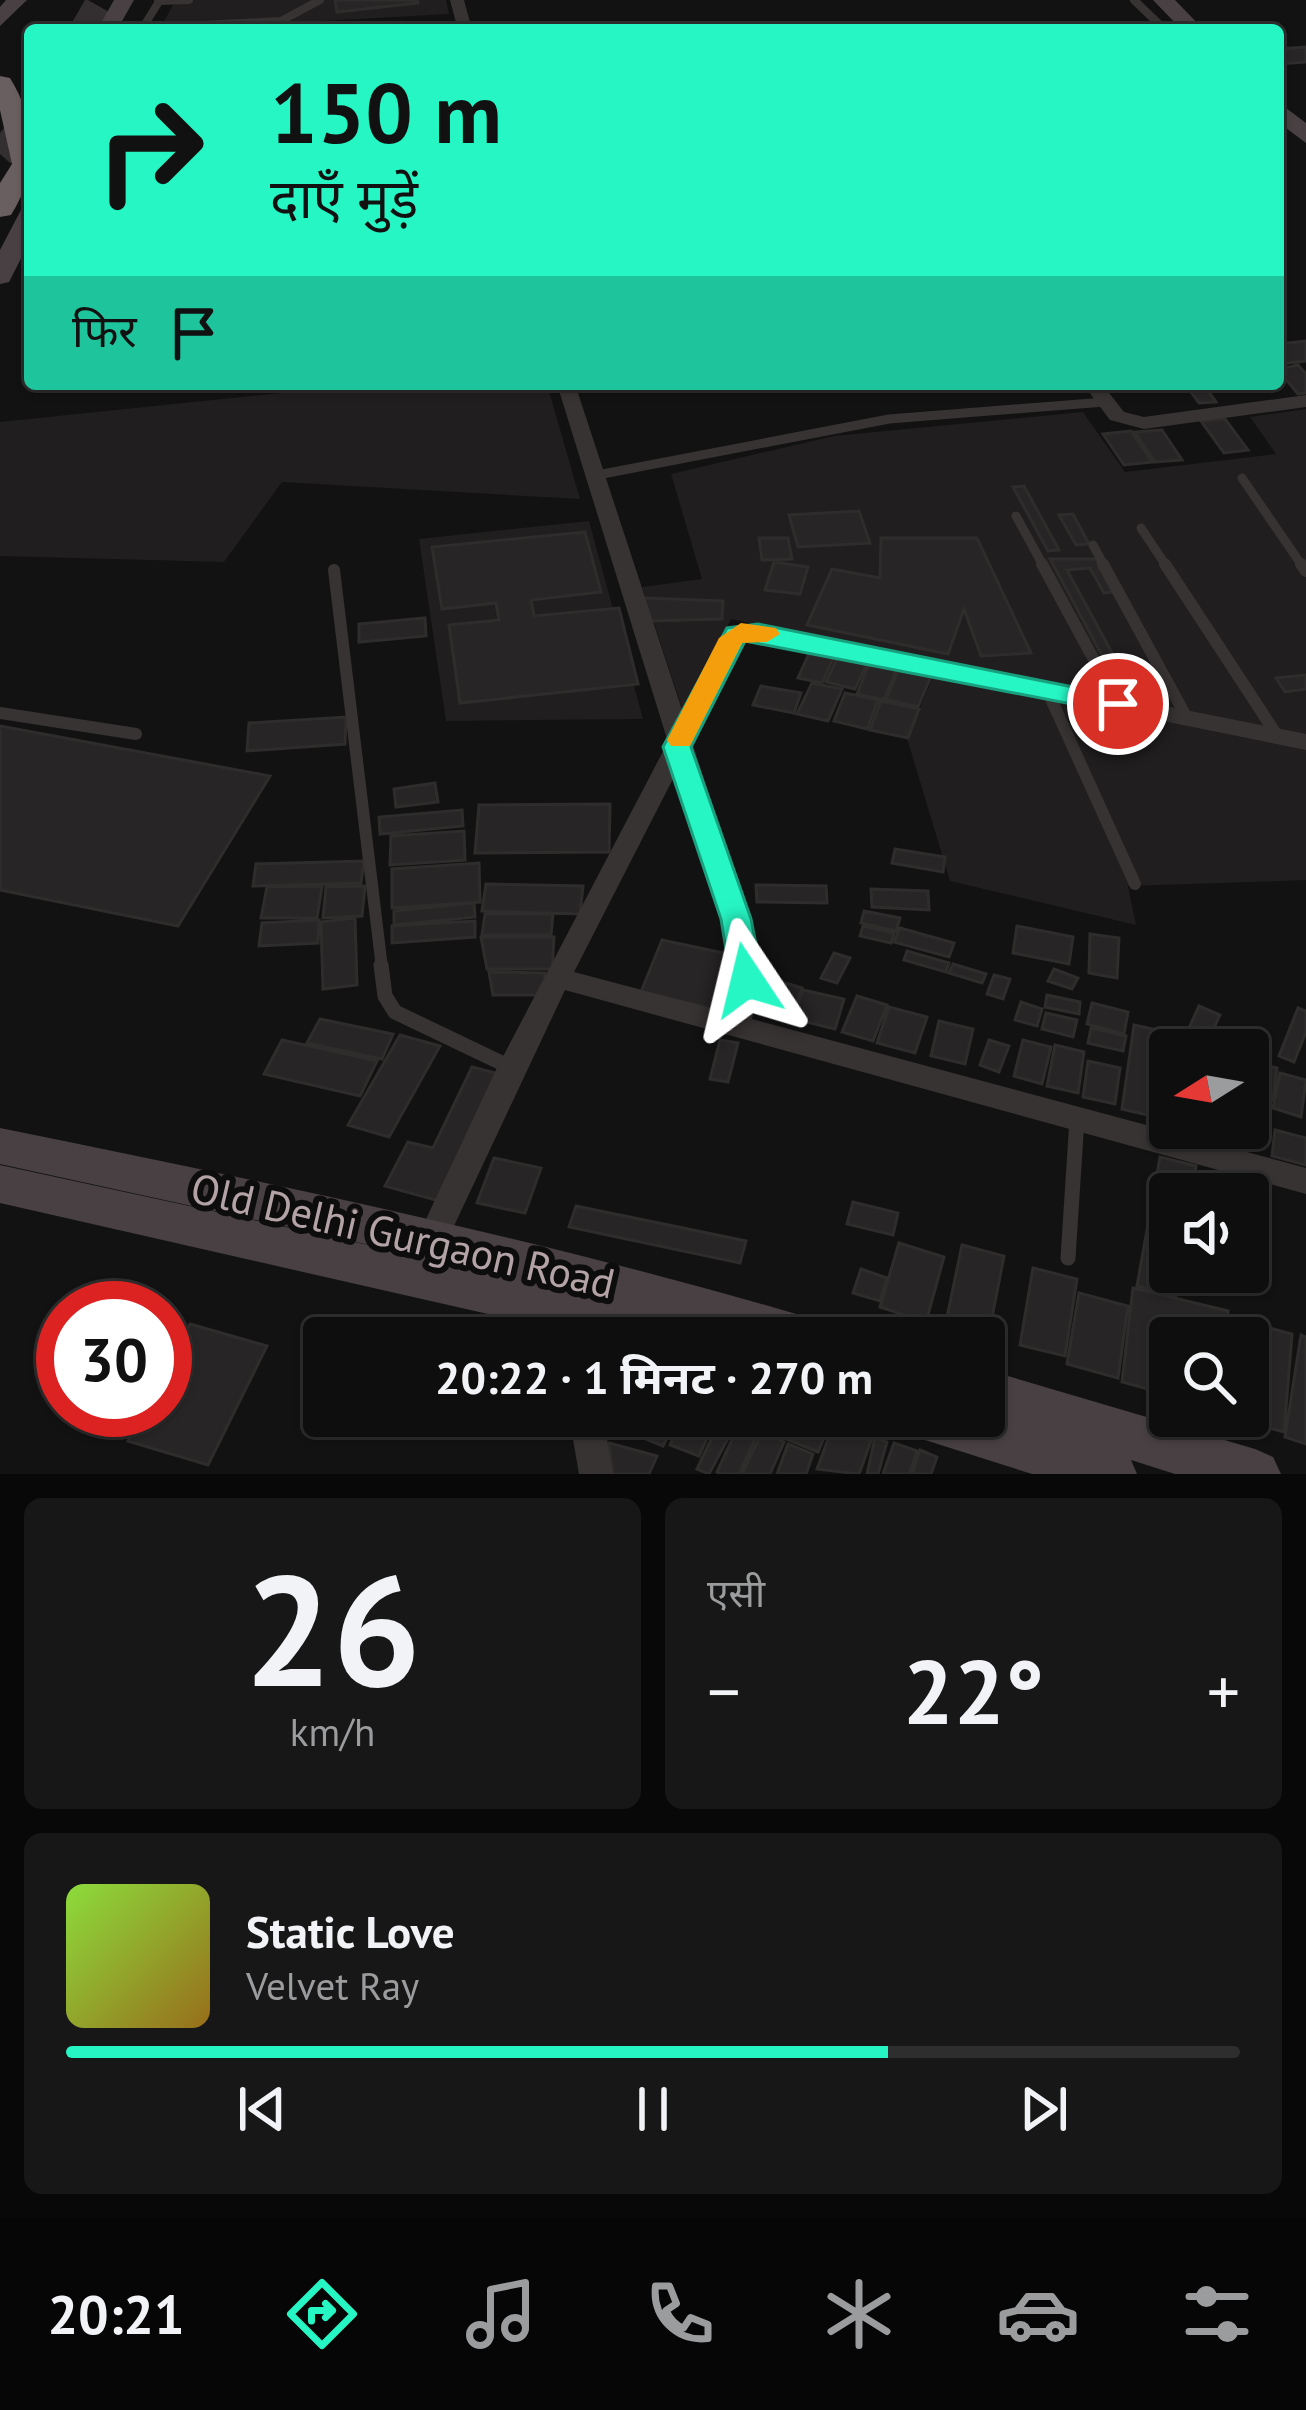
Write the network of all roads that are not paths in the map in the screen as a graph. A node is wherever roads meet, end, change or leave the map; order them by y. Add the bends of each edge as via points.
1 (16, 0) edge
2 (157, 0) edge
3 (189, 0) edge
4 (320, 0) edge
5 (1135, 0) edge
6 (1163, 0) edge
7 (0, 20) edge
8 (215, 24) edge
9 (1159, 24) edge
10 (1188, 24) edge
11 (0, 84) edge
12 (1284, 115) edge
13 (1306, 136) edge
14 (24, 147) edge
15 (24, 169) edge
16 (0, 208) edge
17 (24, 227) edge
18 (0, 276) edge
19 (568, 390) edge
20 (1096, 390) edge
21 (1306, 401) edge
22 (1105, 402) junction
23 (592, 476) junction
24 (1242, 478) dead end
25 (1016, 516) dead end
26 (1142, 528) dead end
27 (1093, 545) dead end
28 (334, 570) dead end
29 (1306, 571) edge
30 (1047, 690) junction
31 (1118, 704) junction
32 (0, 713) edge
33 (1187, 718) junction
34 (136, 734) dead end
35 (1278, 736) junction
36 (1306, 742) edge
37 (677, 747) junction
38 (1135, 884) dead end
39 (559, 978) junction
40 (736, 1026) junction
41 (511, 1068) junction
42 (1077, 1119) junction
43 (0, 1145) edge
44 (1306, 1181) edge
45 (0, 1184) edge
46 (434, 1236) junction
47 (1068, 1258) dead end
48 (581, 1310) edge
49 (636, 1317) edge
50 (1005, 1398) edge
51 (590, 1437) edge
52 (990, 1437) edge
53 (596, 1474) edge
54 (1111, 1474) edge
55 (1255, 1474) edge

1 - 7 main road
2 - 3 lane
4 - 8 lane via 281,20
5 - 9 lane
6 - 10 main road
11 - 14 highway
12 - 13 main road
15 - 16 highway
17 - 18 main road
19 - 23 street
20 - 22 street
21 - 22 street via 1151,423 1120,418
22 - 23 lane via 889,418
23 - 37 street
24 - 29 lane
25 - 31 lane
26 - 35 lane
27 - 33 lane
28 - 41 lane via 385,996 395,1012
30 - 31 street
30 - 37 street via 741,631
30 - 38 lane
31 - 33 street
32 - 34 lane
33 - 35 street
35 - 36 street
37 - 39 street
37 - 40 street via 747,969
39 - 40 street
39 - 41 street
40 - 42 street
41 - 46 street
42 - 44 street
42 - 47 lane
43 - 46 main road, Old Delhi Gurgaon Road
45 - 48 main road, Old Delhi Gurgaon Road
46 - 48 main road, Old Delhi Gurgaon Road
48 - 49 main road, Old Delhi Gurgaon Road
50 - 55 main road
51 - 53 street
52 - 54 main road

